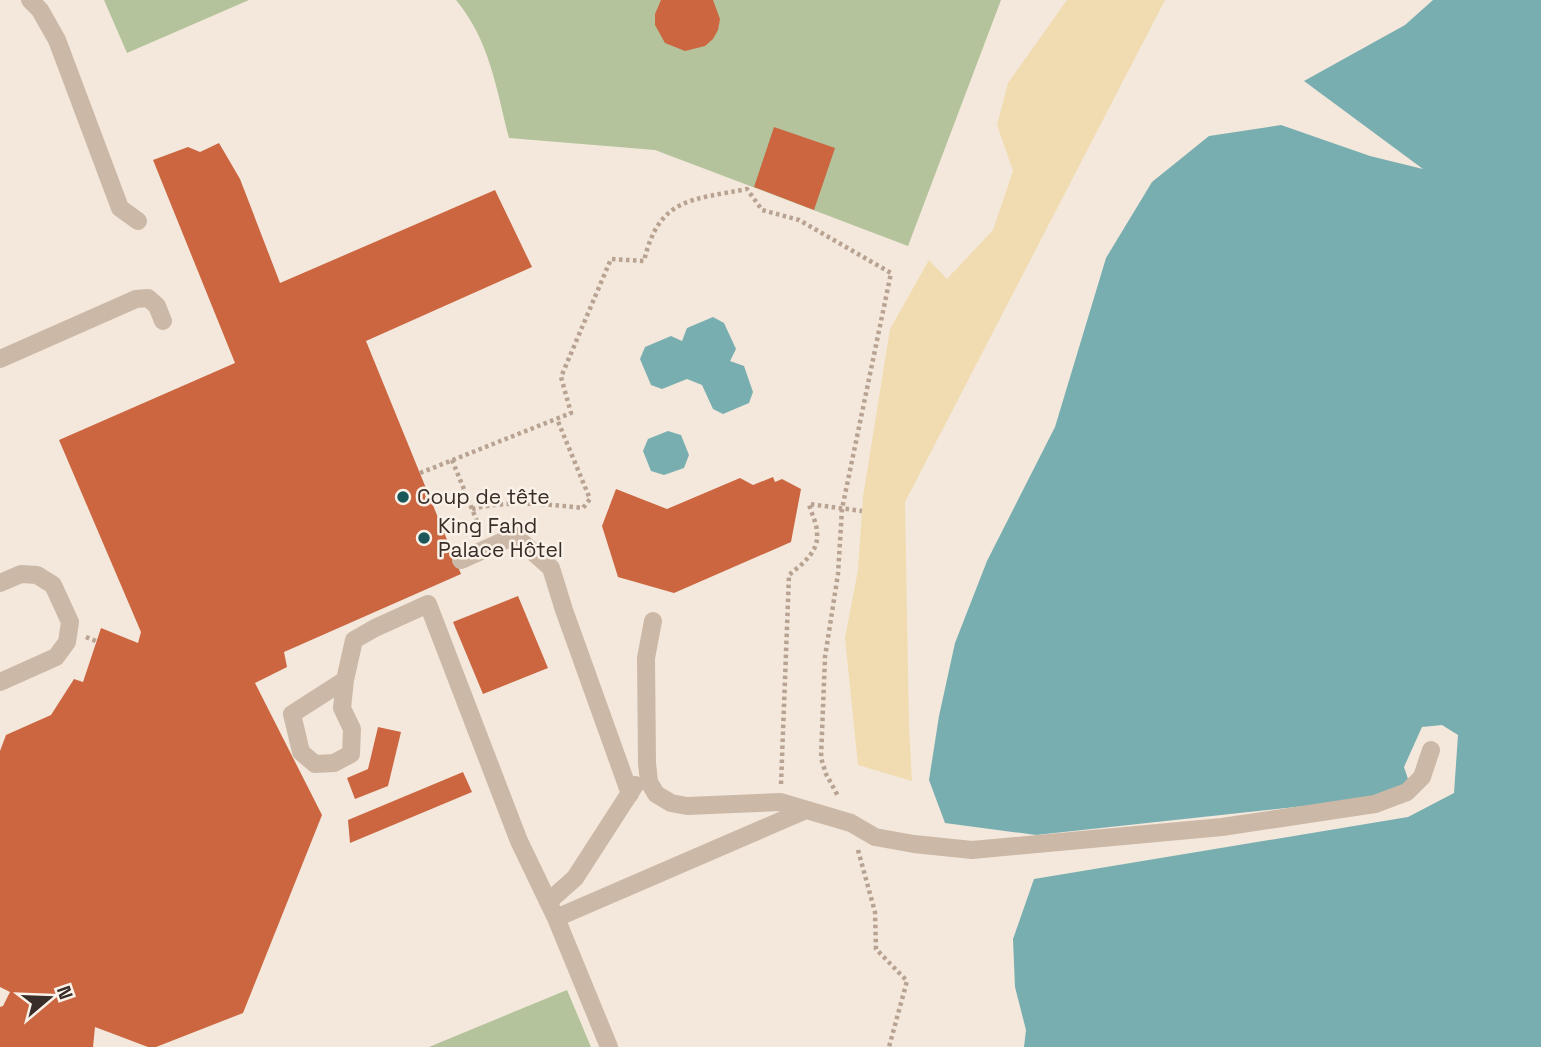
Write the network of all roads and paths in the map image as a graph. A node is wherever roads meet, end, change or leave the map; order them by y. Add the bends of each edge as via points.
1 (30, 0) edge
2 (138, 220) dead end
3 (163, 321) dead end
4 (0, 359) edge
5 (557, 419) junction
6 (452, 460) junction
7 (420, 472) dead end
8 (472, 509) junction
9 (842, 509) junction
10 (862, 511) dead end
11 (488, 548) junction
12 (461, 560) dead end
13 (0, 583) edge
14 (653, 621) dead end
15 (345, 680) junction
16 (0, 682) edge
17 (1431, 750) dead end
18 (647, 767) junction
19 (630, 794) junction
20 (780, 802) junction
21 (806, 810) junction
22 (851, 822) junction
23 (552, 910) junction
24 (609, 1047) edge
25 (889, 1047) edge

1 - 2 lane via 57,40 120,208
3 - 4 lane via 148,298 136,299
5 - 6 path
5 - 8 path via 590,499 583,508 504,503
5 - 9 path via 571,413 561,377 611,259 644,261 655,230 684,201 747,189 762,210 799,219 891,273
6 - 7 path
6 - 8 path
8 - 11 path
9 - 10 path
9 - 20 path via 809,504 818,533 815,548 789,575
9 - 22 path via 825,657 821,758
11 - 12 lane
11 - 19 lane via 515,536 551,568
13 - 16 lane via 21,574 37,575 53,586 70,622 68,642 56,657
14 - 18 lane via 646,658
15 - 15 lane via 292,714 301,752 315,764 334,763 351,754 352,729 342,708
15 - 23 lane via 354,640 428,604 519,841
17 - 22 lane via 1422,777 1407,792 1375,804 1234,825 972,850 874,837
18 - 19 lane
18 - 20 lane via 656,794 671,803
19 - 23 lane
20 - 21 lane
21 - 22 lane
21 - 23 lane
22 - 25 path via 874,912 876,949 907,981
23 - 24 lane

